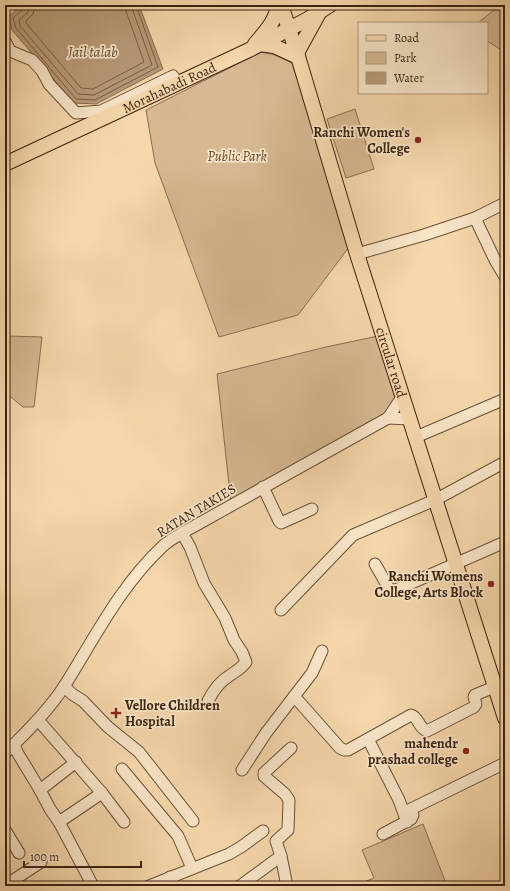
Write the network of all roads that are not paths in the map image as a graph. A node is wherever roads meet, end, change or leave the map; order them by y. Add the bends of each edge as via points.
1 (280, 6) edge
2 (325, 8) edge
3 (308, 19) junction
4 (289, 29) junction
5 (5, 41) edge
6 (255, 47) junction
7 (298, 55) junction
8 (178, 83) junction
9 (5, 164) edge
10 (505, 203) edge
11 (476, 218) junction
12 (357, 254) junction
13 (505, 277) edge
14 (402, 397) junction
15 (505, 398) edge
16 (388, 418) junction
17 (410, 418) junction
18 (416, 437) junction
19 (505, 462) edge
20 (263, 488) junction
21 (435, 500) junction
22 (312, 509) dead end
23 (182, 532) junction
24 (505, 542) edge
25 (375, 564) dead end
26 (455, 564) junction
27 (281, 610) dead end
28 (322, 650) dead end
29 (64, 686) junction
30 (499, 694) edge
31 (294, 696) junction
32 (208, 701) dead end
33 (505, 718) edge
34 (38, 720) junction
35 (368, 739) junction
36 (14, 744) junction
37 (292, 748) dead end
38 (5, 753) edge
39 (76, 762) junction
40 (505, 763) edge
41 (122, 769) dead end
42 (242, 770) dead end
43 (40, 790) junction
44 (102, 792) junction
45 (193, 821) dead end
46 (59, 822) junction
47 (124, 822) dead end
48 (407, 822) junction
49 (5, 830) edge
50 (263, 831) dead end
51 (383, 834) dead end
52 (19, 852) dead end
53 (281, 856) junction
54 (41, 862) dead end
55 (192, 868) junction
56 (172, 882) edge
57 (5, 885) edge
58 (93, 886) edge
59 (149, 886) edge
60 (240, 886) edge
61 (287, 886) edge

1 - 3 main road
1 - 4 main road, circular road
1 - 6 main road
2 - 3 main road, Morahabadi Road
2 - 7 main road
3 - 4 main road, Morahabadi Road
4 - 6 main road, Morahabadi Road
4 - 7 main road, circular road
5 - 8 street via 10,51 32,60 49,84 76,113 101,111 173,76
6 - 7 main road via 274,46
6 - 8 main road, Morahabadi Road
7 - 12 main road, circular road
8 - 9 main road, Morahabadi Road
10 - 11 street
11 - 12 street
11 - 13 street
12 - 14 main road, circular road
14 - 16 street, RATAN TAKIES
14 - 17 main road, circular road
15 - 18 street
16 - 17 street, RATAN TAKIES
16 - 20 street, RATAN TAKIES
17 - 18 main road, circular road
18 - 21 main road, circular road
19 - 21 street
20 - 22 street via 281,523
20 - 23 street, RATAN TAKIES
21 - 26 main road, circular road
21 - 27 street via 353,535
23 - 29 street, RATAN TAKIES via 164,545 138,572 99,628
23 - 32 street via 204,583 225,618 246,662 241,669 221,682
24 - 26 street
25 - 26 street via 391,592
26 - 30 main road, circular road
28 - 31 street via 312,673
29 - 34 street, RATAN TAKIES
29 - 45 street via 139,752
30 - 33 main road, circular road
30 - 35 street via 475,695 474,707 427,730 422,729 416,717 411,715
31 - 35 street via 340,748 348,750
31 - 42 street
34 - 36 street, RATAN TAKIES
34 - 39 street
35 - 48 street via 399,800
36 - 38 street, RATAN TAKIES
36 - 43 street
37 - 53 street via 264,774 264,778 289,800 288,830 276,842
39 - 43 street
39 - 44 street
40 - 48 street via 411,809 413,815
41 - 55 street via 178,836
43 - 46 street
44 - 46 street
44 - 47 street
46 - 58 street
48 - 51 street
49 - 52 street
50 - 55 street via 228,854
53 - 60 street
53 - 61 street
54 - 57 street
55 - 56 street
56 - 59 street

